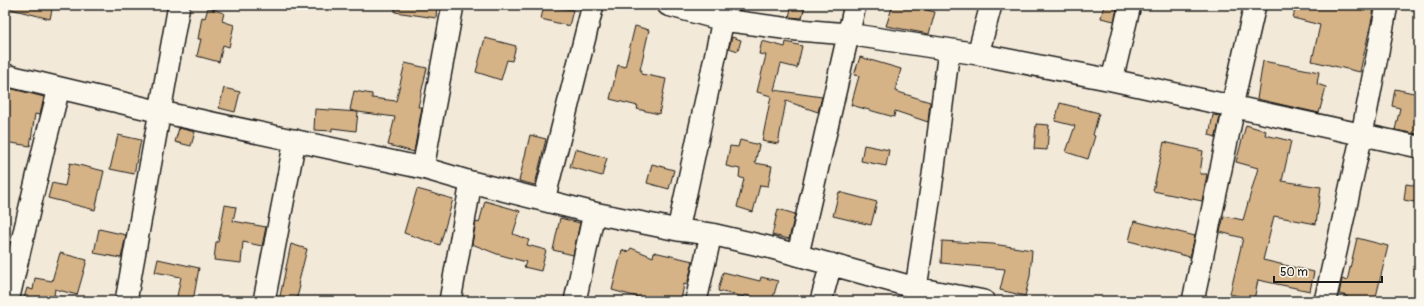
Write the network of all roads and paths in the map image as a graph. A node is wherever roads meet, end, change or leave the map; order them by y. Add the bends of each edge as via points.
1 (179, 5) edge
2 (453, 5) edge
3 (593, 5) edge
4 (668, 5) edge
5 (855, 5) edge
6 (991, 5) edge
7 (1130, 5) edge
8 (1256, 5) edge
9 (1387, 5) edge
10 (723, 20) junction
11 (848, 34) junction
12 (949, 50) junction
13 (978, 54) junction
14 (5, 75) edge
15 (1112, 80) junction
16 (60, 88) junction
17 (1232, 106) junction
18 (161, 112) junction
19 (1362, 134) junction
20 (294, 140) junction
21 (1419, 147) edge
22 (423, 168) junction
23 (471, 182) junction
24 (544, 200) junction
25 (594, 213) junction
26 (678, 230) junction
27 (711, 234) junction
28 (798, 254) junction
29 (831, 264) junction
30 (916, 288) junction
31 (944, 297) edge
32 (8, 301) edge
33 (126, 301) edge
34 (264, 301) edge
35 (450, 301) edge
36 (575, 301) edge
37 (696, 301) edge
38 (821, 301) edge
39 (984, 301) edge
40 (1193, 301) edge
41 (1324, 301) edge

1 - 18 street
2 - 22 street
3 - 24 street
4 - 10 street
5 - 11 street
6 - 13 street
7 - 15 street
8 - 17 street
9 - 19 street
10 - 11 street
10 - 26 street
11 - 12 street
11 - 28 street
12 - 13 street
12 - 30 street
13 - 15 street
14 - 16 street
15 - 17 street
16 - 18 street
16 - 32 street
17 - 19 street
17 - 40 street via 1232,117
18 - 20 street
18 - 33 street
19 - 21 street
19 - 41 street
20 - 22 street
20 - 34 street
22 - 23 street
23 - 24 street
23 - 35 street
24 - 25 street
25 - 26 street
25 - 36 street
26 - 27 street
27 - 28 street
27 - 37 street
28 - 29 street
29 - 30 street
29 - 38 street
30 - 31 street
31 - 39 street

